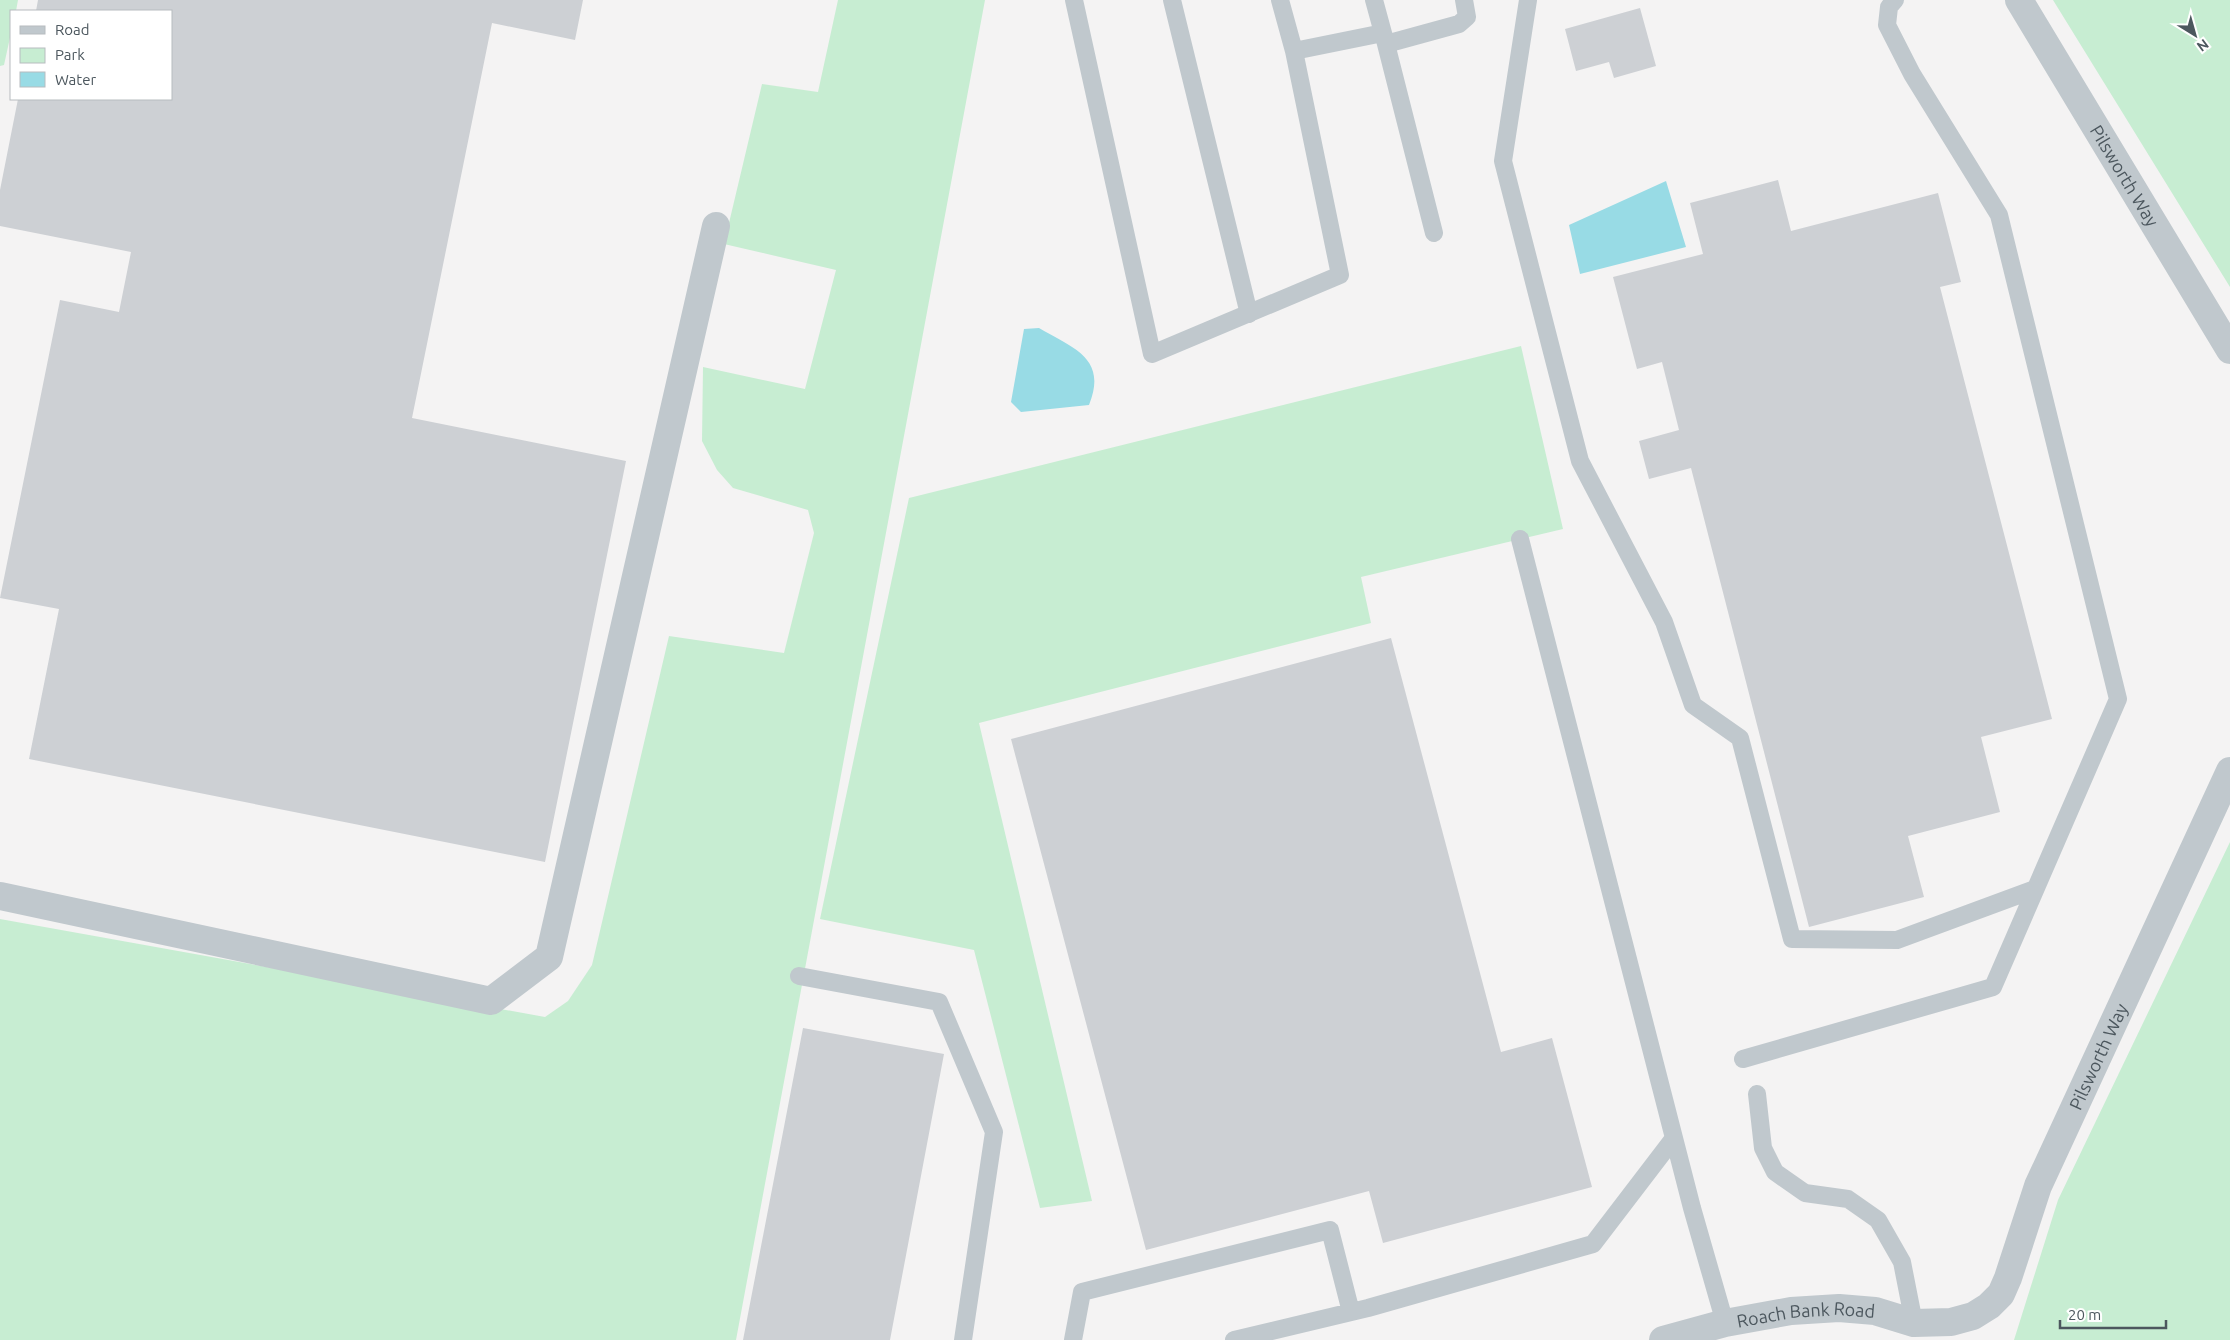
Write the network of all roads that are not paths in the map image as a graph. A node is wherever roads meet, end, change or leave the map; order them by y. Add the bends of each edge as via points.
1 (1074, 0) edge
2 (1172, 0) edge
3 (1280, 0) edge
4 (1374, 0) edge
5 (1464, 0) edge
6 (1528, 0) edge
7 (1895, 0) edge
8 (2019, 0) edge
9 (1384, 39) junction
10 (1294, 51) junction
11 (716, 226) dead end
12 (1434, 232) dead end
13 (1249, 314) junction
14 (2230, 350) edge
15 (1520, 539) dead end
16 (2230, 771) edge
17 (2036, 889) junction
18 (0, 896) edge
19 (798, 976) dead end
20 (1743, 1060) dead end
21 (1757, 1094) dead end
22 (1674, 1138) junction
23 (1351, 1312) junction
24 (1724, 1323) junction
25 (1914, 1323) junction
26 (1954, 1331) edge
27 (963, 1340) edge
28 (1073, 1340) edge
29 (1234, 1340) edge
30 (1663, 1340) edge

1 - 13 lane via 1152,354
2 - 13 lane
3 - 10 lane
4 - 9 lane
5 - 9 lane via 1467,17 1459,24
6 - 17 lane via 1502,161 1580,461 1664,622 1693,705 1740,738 1792,939 1897,940
7 - 17 lane via 1889,8 1887,26 1912,74 1999,215 2118,698
8 - 14 street, Pilsworth Way
9 - 10 lane
9 - 12 lane
10 - 13 lane via 1340,275
11 - 18 street via 549,957 491,1001
15 - 22 lane
16 - 26 street, Pilsworth Way via 2038,1186 2001,1294
17 - 20 lane via 1993,987
19 - 27 lane via 939,1002 994,1132
21 - 25 lane via 1763,1148 1775,1172 1805,1194 1848,1199 1878,1220 1902,1262
22 - 23 lane via 1593,1244
22 - 24 lane
23 - 28 lane via 1330,1230 1082,1292
23 - 29 lane
24 - 25 street, Roach Bank Road via 1791,1310 1839,1308 1875,1311
24 - 30 street, Roach Bank Road
25 - 26 street, Roach Bank Road

